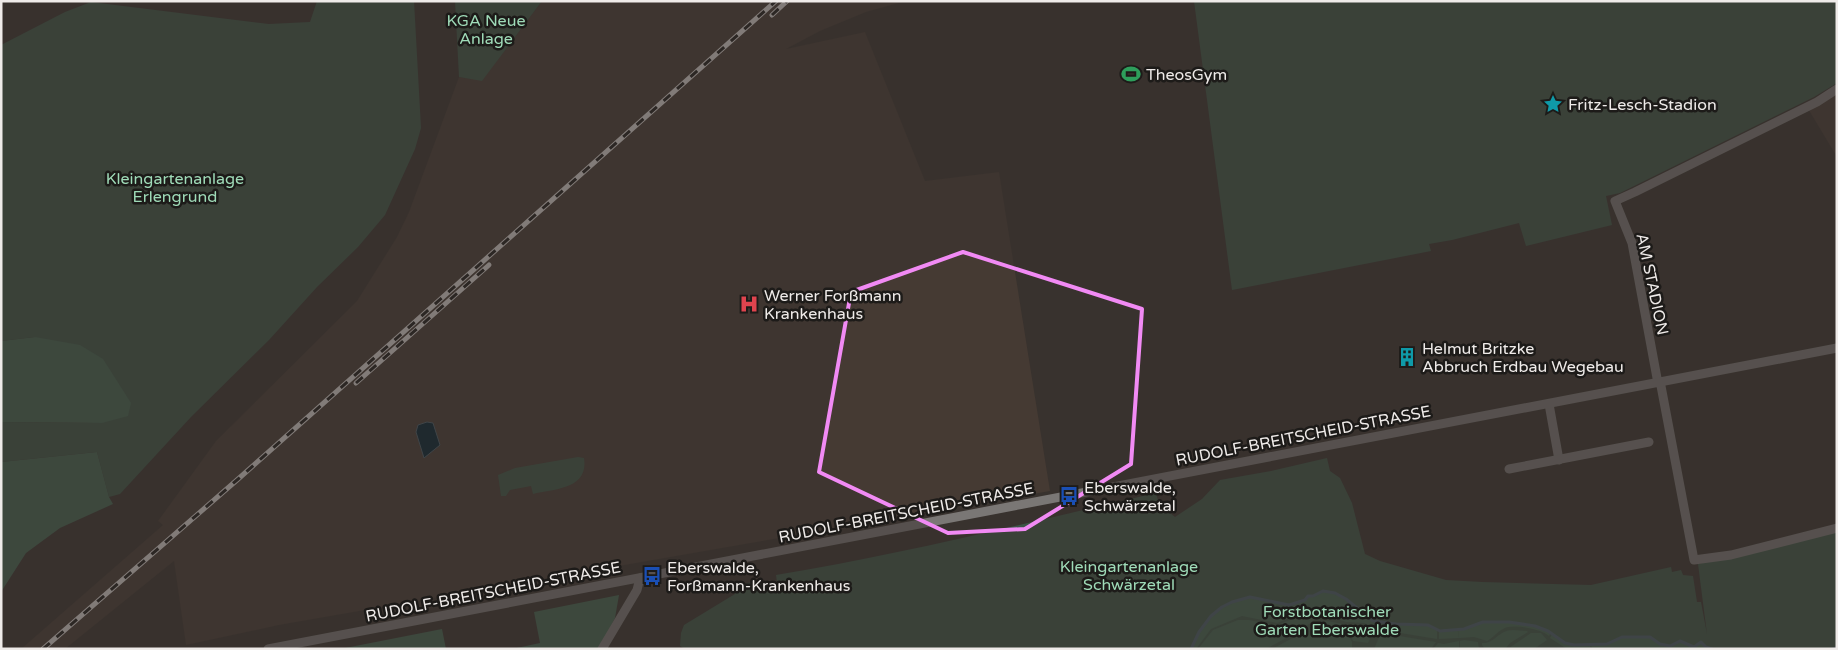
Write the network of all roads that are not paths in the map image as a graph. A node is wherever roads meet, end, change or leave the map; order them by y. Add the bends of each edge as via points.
1 (1837, 89) edge
2 (1837, 348) edge
3 (1659, 382) junction
4 (1549, 404) junction
5 (1649, 442) dead end
6 (1559, 460) junction
7 (1509, 469) dead end
8 (1837, 528) edge
9 (640, 578) junction
10 (268, 649) edge
11 (602, 649) edge

1 - 3 street, AM STADION via 1807,107 1614,201 1632,243
2 - 3 street, RUDOLF-BREITSCHEID-STRASSE
3 - 4 street, RUDOLF-BREITSCHEID-STRASSE
3 - 8 street, AM STADION via 1694,560 1731,555
4 - 6 street
4 - 9 street, RUDOLF-BREITSCHEID-STRASSE
5 - 6 street
6 - 7 street
9 - 10 street, RUDOLF-BREITSCHEID-STRASSE
9 - 11 street via 637,590

